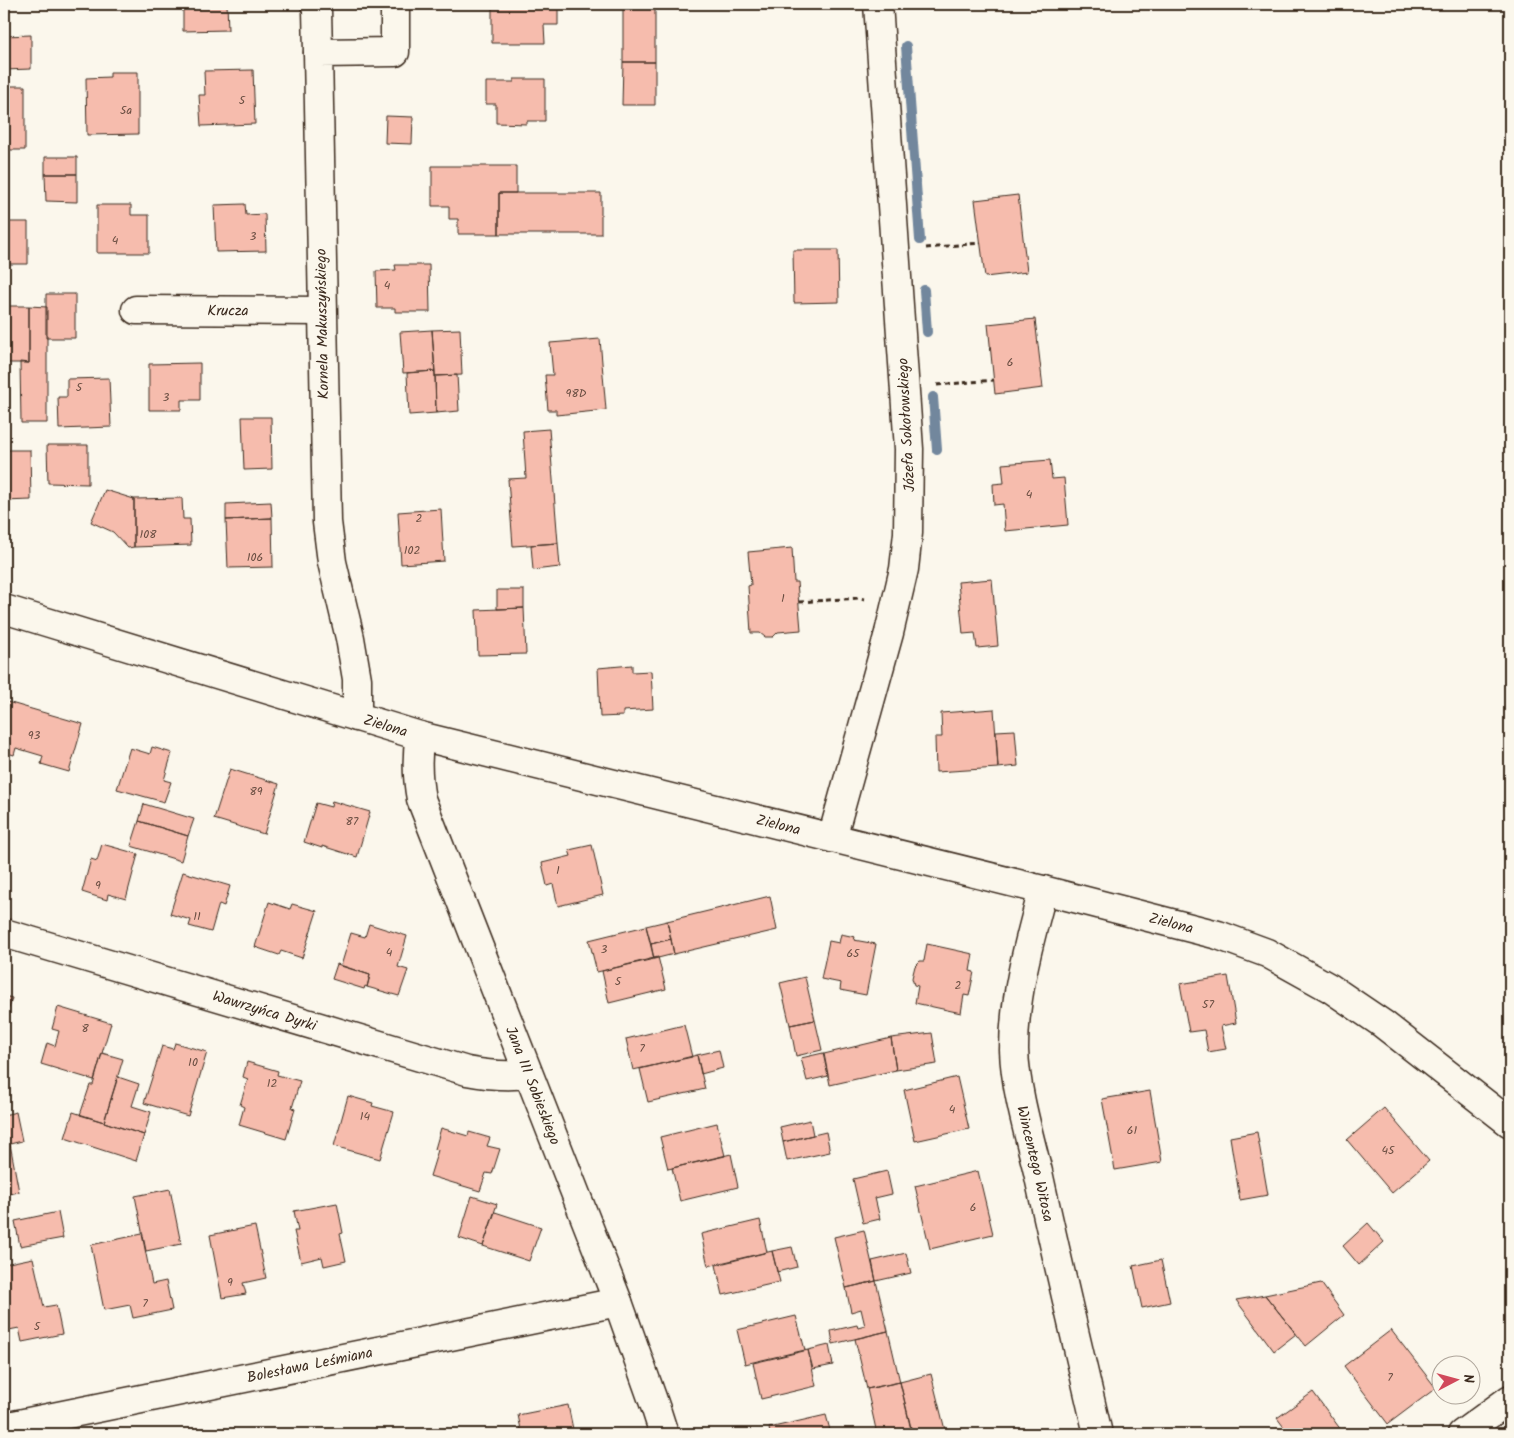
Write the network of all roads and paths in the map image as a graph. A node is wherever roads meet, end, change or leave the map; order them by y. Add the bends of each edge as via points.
1 (315, 4) edge
2 (395, 4) edge
3 (878, 4) edge
4 (318, 53) junction
5 (980, 243) dead end
6 (895, 250) junction
7 (136, 310) dead end
8 (322, 311) junction
9 (994, 380) dead end
10 (904, 388) junction
11 (866, 599) dead end
12 (799, 602) dead end
13 (4, 609) edge
14 (357, 717) junction
15 (420, 736) junction
16 (832, 838) junction
17 (1043, 890) junction
18 (4, 933) edge
19 (528, 1074) junction
20 (1510, 1123) edge
21 (618, 1302) junction
22 (1510, 1399) edge
23 (4, 1427) edge
24 (664, 1434) edge
25 (1098, 1434) edge
26 (1462, 1434) edge

1 - 4 street, Kornela Makuszyńskiego
2 - 4 street via 395,52
3 - 6 street, Józefa Sokołowskiego
4 - 8 street, Kornela Makuszyńskiego
5 - 6 path
6 - 10 street, Józefa Sokołowskiego
7 - 8 street, Krucza
8 - 14 street, Kornela Makuszyńskiego via 327,522 332,562 357,679
9 - 10 path
10 - 16 street, Józefa Sokołowskiego via 910,506 904,569
11 - 12 path
13 - 14 street, Zielona
14 - 15 street, Zielona
15 - 16 street, Zielona
15 - 19 street, Jana III Sobieskiego via 417,753 420,799
16 - 17 street, Zielona
17 - 20 street, Zielona via 1194,928 1274,957 1330,988 1384,1024
17 - 25 street, Wincentego Witosa via 1023,968 1014,1053 1022,1104
18 - 19 street, Wawrzyńca Dyrki via 467,1071 492,1076
19 - 21 street, Jana III Sobieskiego
21 - 23 street, Bolesława Leśmiana
21 - 24 street, Jana III Sobieskiego
22 - 26 street

